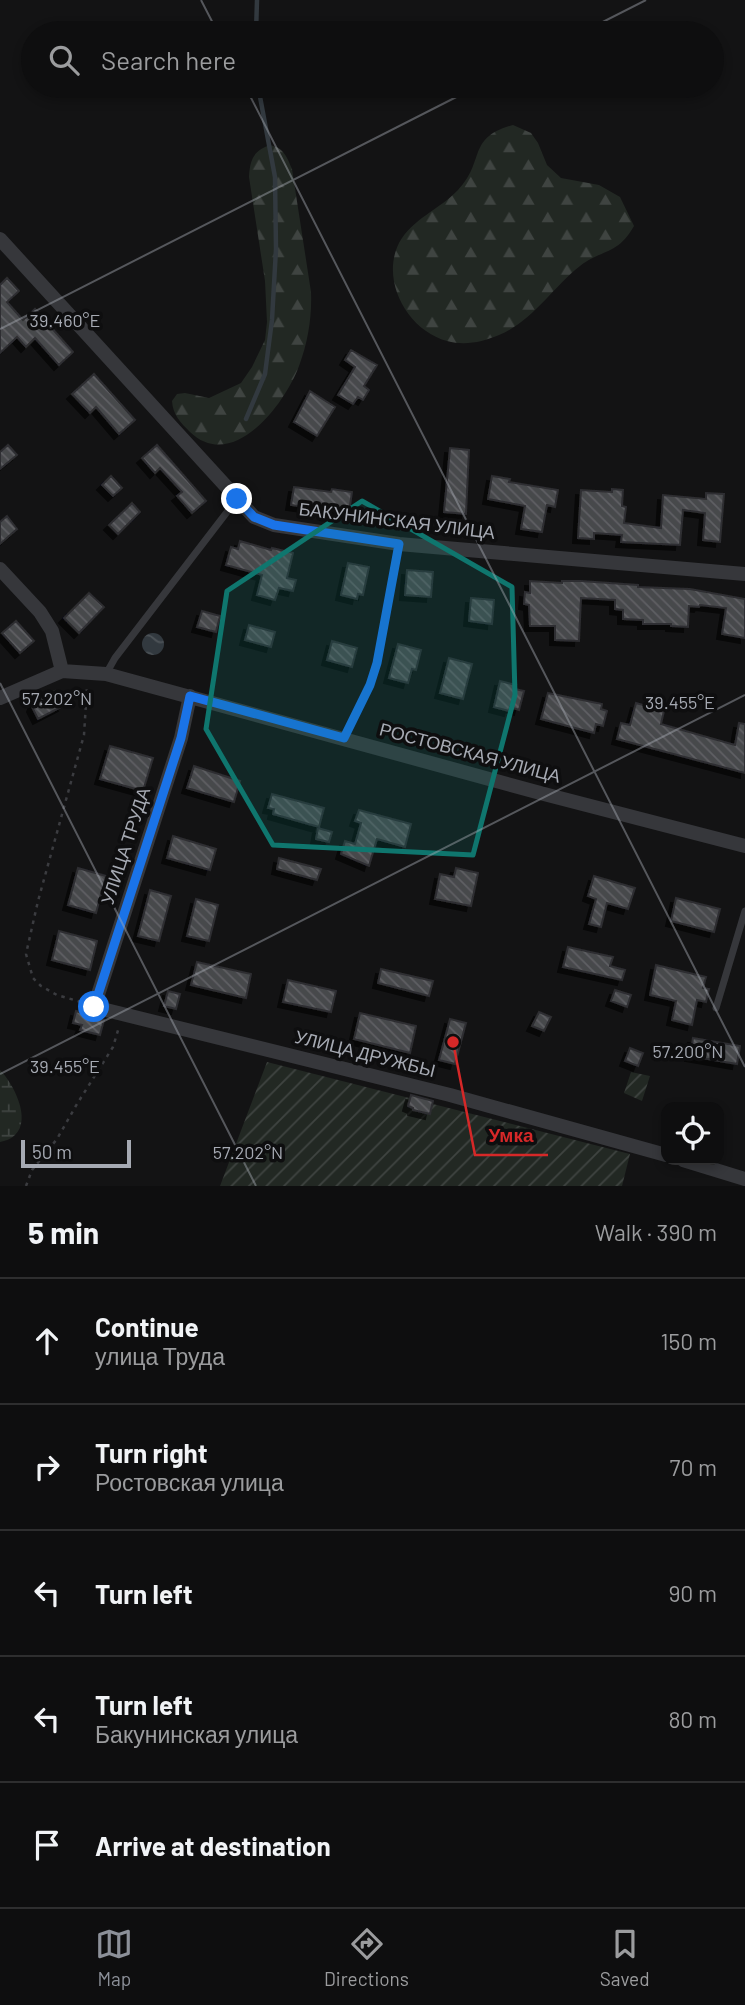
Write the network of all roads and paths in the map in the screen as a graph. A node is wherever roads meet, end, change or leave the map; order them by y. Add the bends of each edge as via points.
1 (0, 239) edge
2 (237, 499) junction
3 (399, 544) junction
4 (0, 569) edge
5 (745, 574) edge
6 (62, 671) junction
7 (88, 673) junction
8 (106, 674) junction
9 (190, 696) junction
10 (0, 698) edge
11 (344, 738) junction
12 (745, 846) edge
13 (745, 911) edge
14 (94, 1007) junction
15 (716, 1008) dead end
16 (124, 1014) junction
17 (661, 1154) edge
18 (700, 1165) edge
19 (745, 1178) edge
20 (26, 1186) edge

1 - 2 street, БАКУНИНСКАЯ УЛИЦА
2 - 3 street, БАКУНИНСКАЯ УЛИЦА via 254,517 274,525
2 - 8 lane
3 - 5 street, БАКУНИНСКАЯ УЛИЦА
3 - 11 path via 377,663
4 - 6 street via 52,631
6 - 7 street, РОСТОВСКАЯ УЛИЦА
6 - 10 street
7 - 8 street, РОСТОВСКАЯ УЛИЦА
7 - 14 path via 84,735 26,954 33,978 41,986
8 - 9 street, РОСТОВСКАЯ УЛИЦА
9 - 11 street, РОСТОВСКАЯ УЛИЦА
9 - 14 street, УЛИЦА ТРУДА via 181,738
11 - 12 street, РОСТОВСКАЯ УЛИЦА
13 - 15 lane
14 - 16 street, УЛИЦА ДРУЖБЫ
16 - 17 street, УЛИЦА ДРУЖБЫ via 450,1095
16 - 20 path via 113,1047
18 - 19 street

